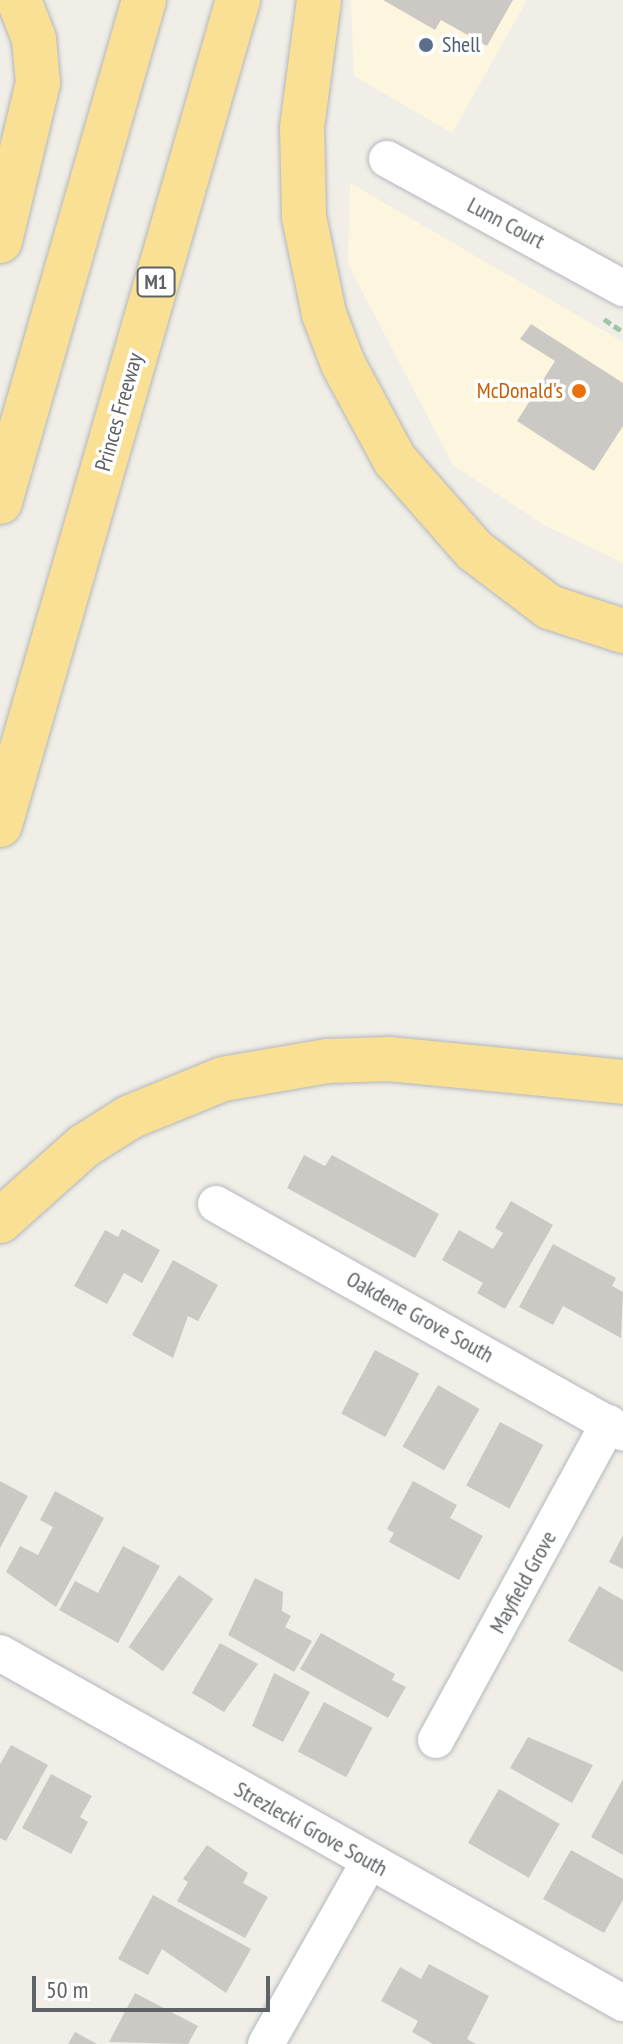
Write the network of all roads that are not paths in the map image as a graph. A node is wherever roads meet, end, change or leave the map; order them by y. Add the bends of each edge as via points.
1 (19, 0) edge
2 (144, 0) edge
3 (238, 0) edge
4 (319, 0) edge
5 (387, 159) dead end
6 (0, 241) edge
7 (623, 288) edge
8 (0, 502) edge
9 (623, 631) edge
10 (0, 825) edge
11 (623, 1082) edge
12 (216, 1204) dead end
13 (0, 1221) edge
14 (616, 1427) edge
15 (0, 1653) edge
16 (436, 1740) dead end
17 (369, 1862) junction
18 (623, 2003) edge
19 (266, 2044) edge

1 - 6 highway via 34,39 38,83
2 - 8 highway
3 - 10 highway, Princes Freeway / M1
4 - 9 highway via 302,128 304,217 324,314 343,364 395,460 474,550 549,607
5 - 7 street, Lunn Court
11 - 13 highway via 389,1059 327,1061 223,1079 130,1117 84,1146
12 - 14 street, Oakdene Grove South
14 - 16 street, Mayfield Grove
15 - 17 street, Strezlecki Grove South
17 - 18 street, Strezlecki Grove South
17 - 19 street

